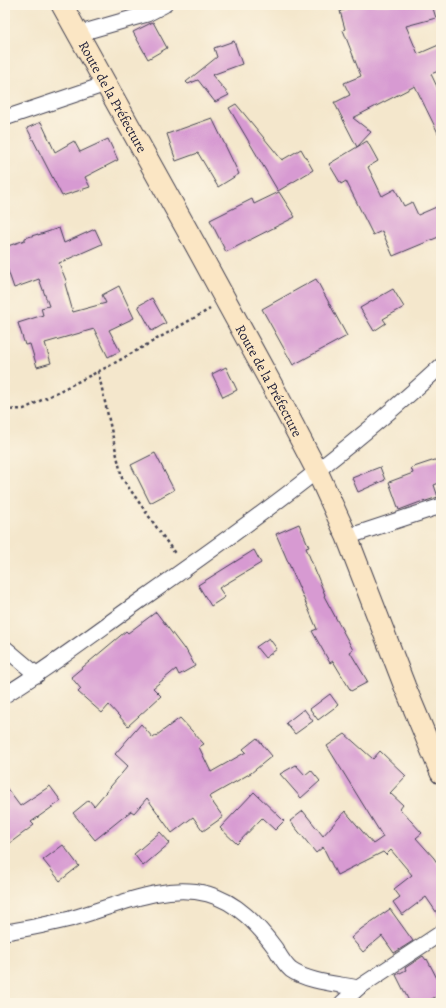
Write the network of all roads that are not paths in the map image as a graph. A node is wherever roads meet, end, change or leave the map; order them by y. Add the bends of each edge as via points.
1 (62, 5) edge
2 (164, 5) edge
3 (77, 34) junction
4 (106, 84) junction
5 (5, 118) edge
6 (441, 366) edge
7 (317, 471) junction
8 (441, 506) edge
9 (347, 537) junction
10 (5, 648) edge
11 (37, 675) junction
12 (5, 695) edge
13 (441, 773) edge
14 (5, 932) edge
15 (441, 933) edge
16 (358, 988) junction
17 (342, 1003) edge

1 - 3 street, Route de la Préfecture
2 - 3 street via 147,14
3 - 4 street, Route de la Préfecture
4 - 5 street
4 - 7 street, Route de la Préfecture
6 - 7 street
7 - 9 street, Route de la Préfecture
7 - 11 street via 186,569
8 - 9 street
9 - 13 street, Route de la Préfecture
10 - 11 street
11 - 12 street
14 - 16 street via 70,919 160,892 190,891 208,894 247,916 286,964 302,976
15 - 16 street
16 - 17 street

